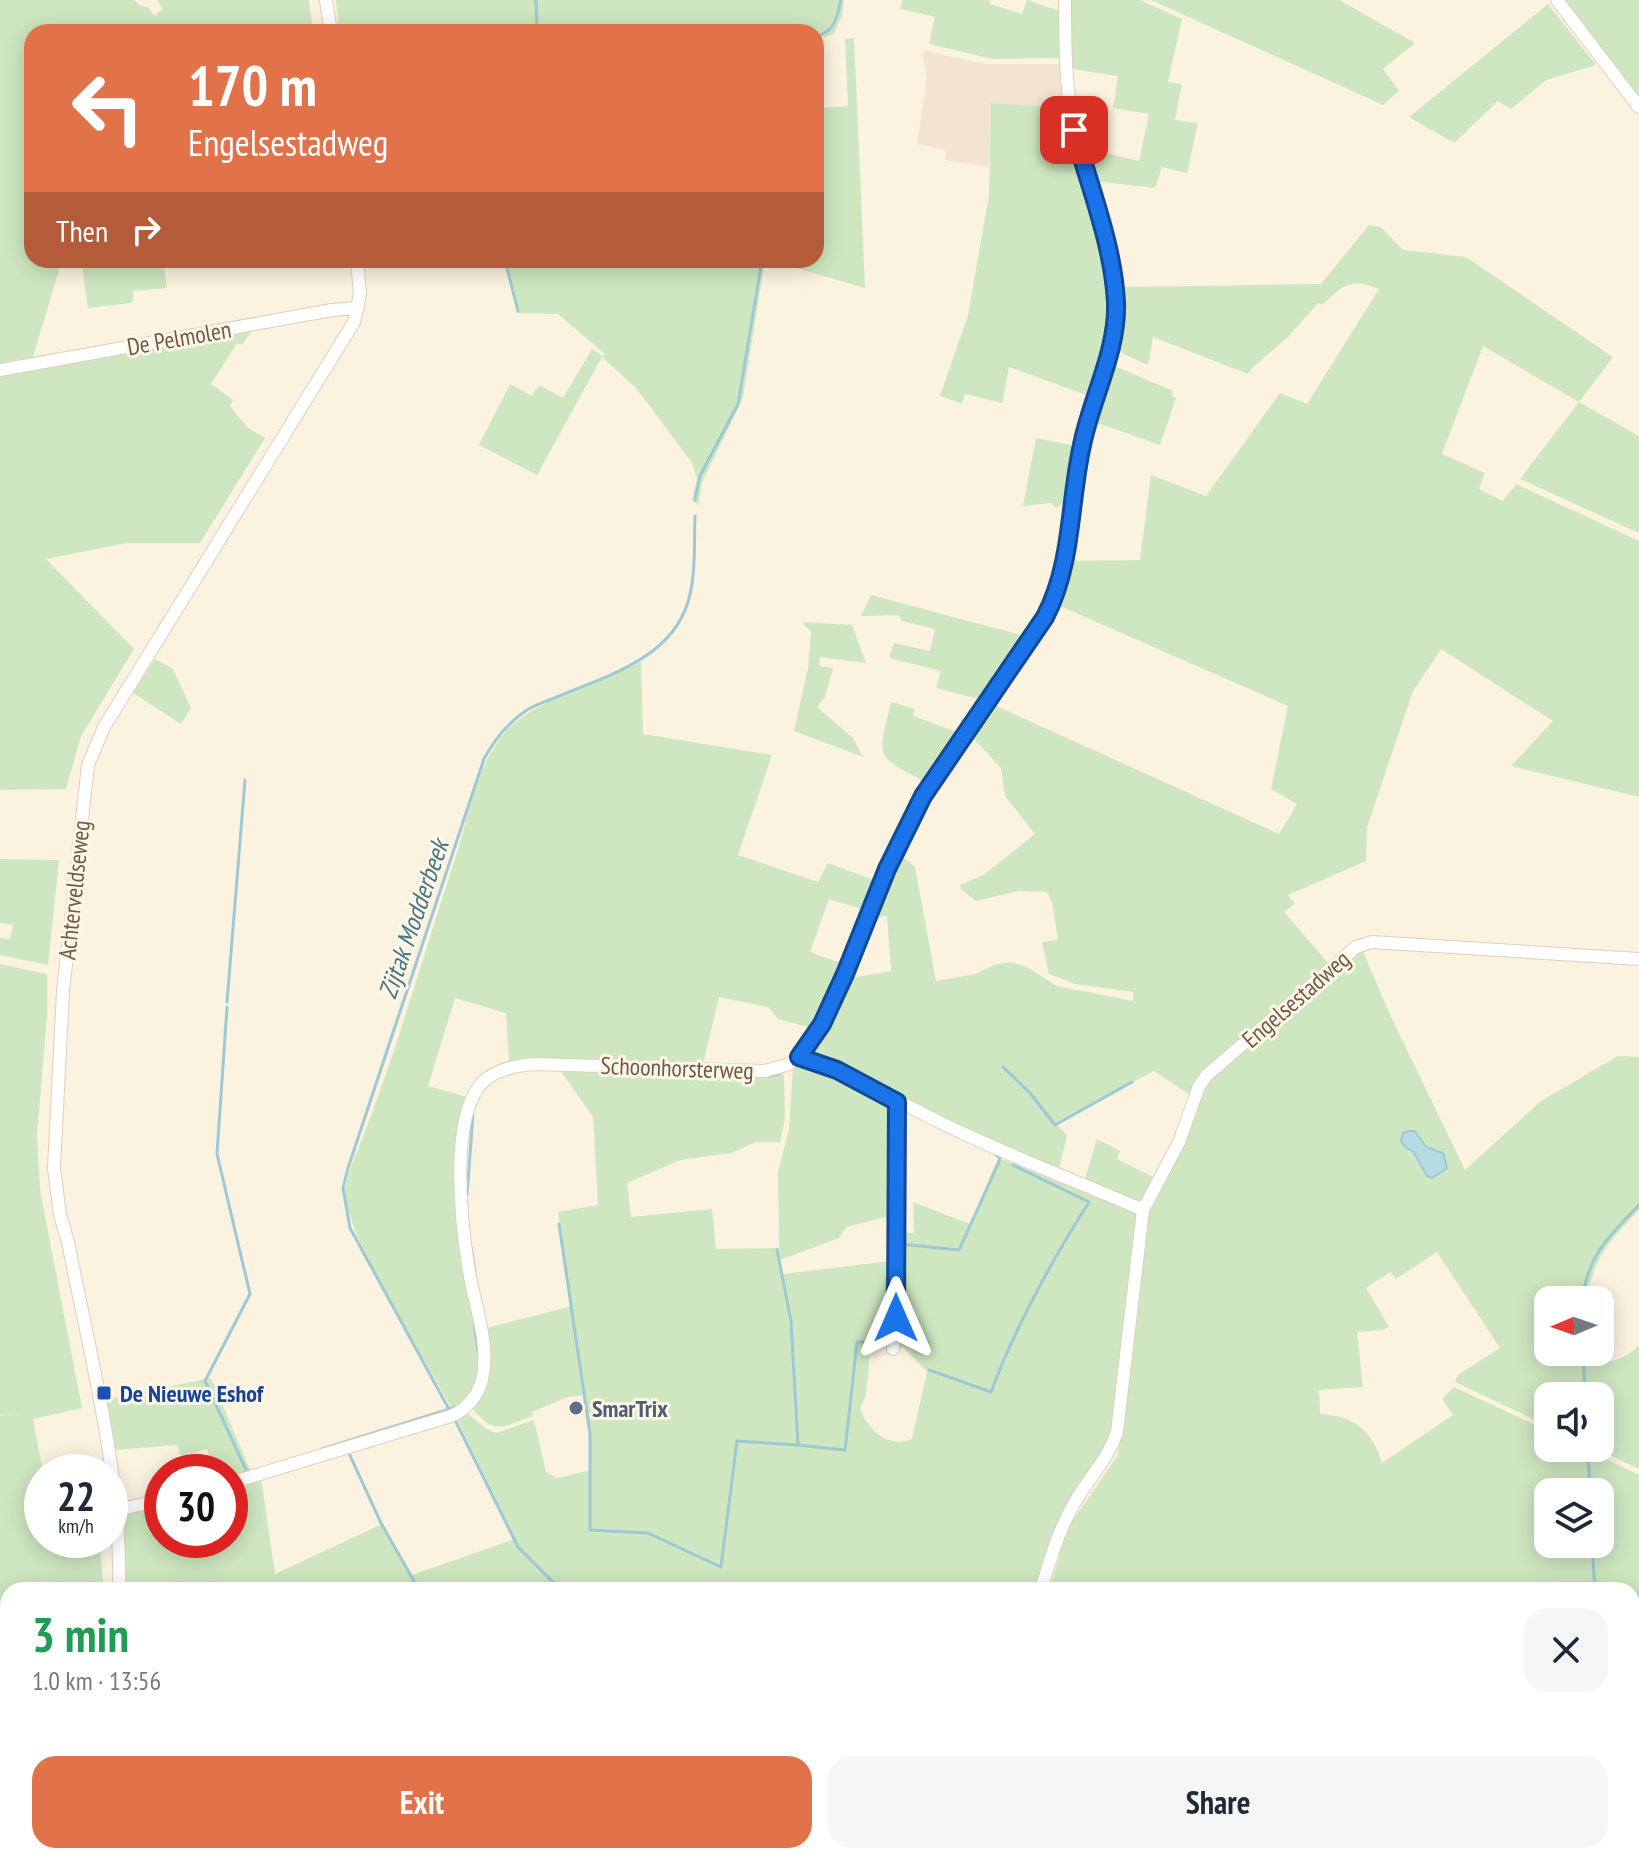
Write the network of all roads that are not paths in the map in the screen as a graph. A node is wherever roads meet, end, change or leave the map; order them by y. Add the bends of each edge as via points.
1 (326, 0) edge
2 (1065, 0) edge
3 (1557, 0) edge
4 (330, 24) edge
5 (1639, 107) edge
6 (358, 268) edge
7 (358, 308) junction
8 (0, 370) edge
9 (1639, 959) edge
10 (799, 1057) junction
11 (897, 1102) junction
12 (1143, 1210) junction
13 (893, 1349) dead end
14 (108, 1454) edge
15 (248, 1478) edge
16 (118, 1558) edge
17 (119, 1582) edge
18 (1044, 1582) edge

1 - 4 street
2 - 10 street via 1074,130 1113,273 1116,304 1082,443 1057,594 927,789 822,1024
3 - 5 street
6 - 7 street, Achterveldseweg
7 - 8 street, De Pelmolen
7 - 14 street, Achterveldseweg via 104,727 88,765 63,991 54,1168
9 - 12 street, Engelsestadweg via 1372,942 1356,947 1207,1075
10 - 11 street via 837,1070
10 - 15 street, Schoonhorsterweg via 765,1071 536,1064 490,1076 472,1095 462,1150 463,1236 483,1352 482,1381 475,1395 451,1416
11 - 12 street via 1029,1165
11 - 13 street
12 - 18 street, Engelsestadweg via 1117,1432 1110,1453 1065,1519
16 - 17 street, Achterveldseweg

